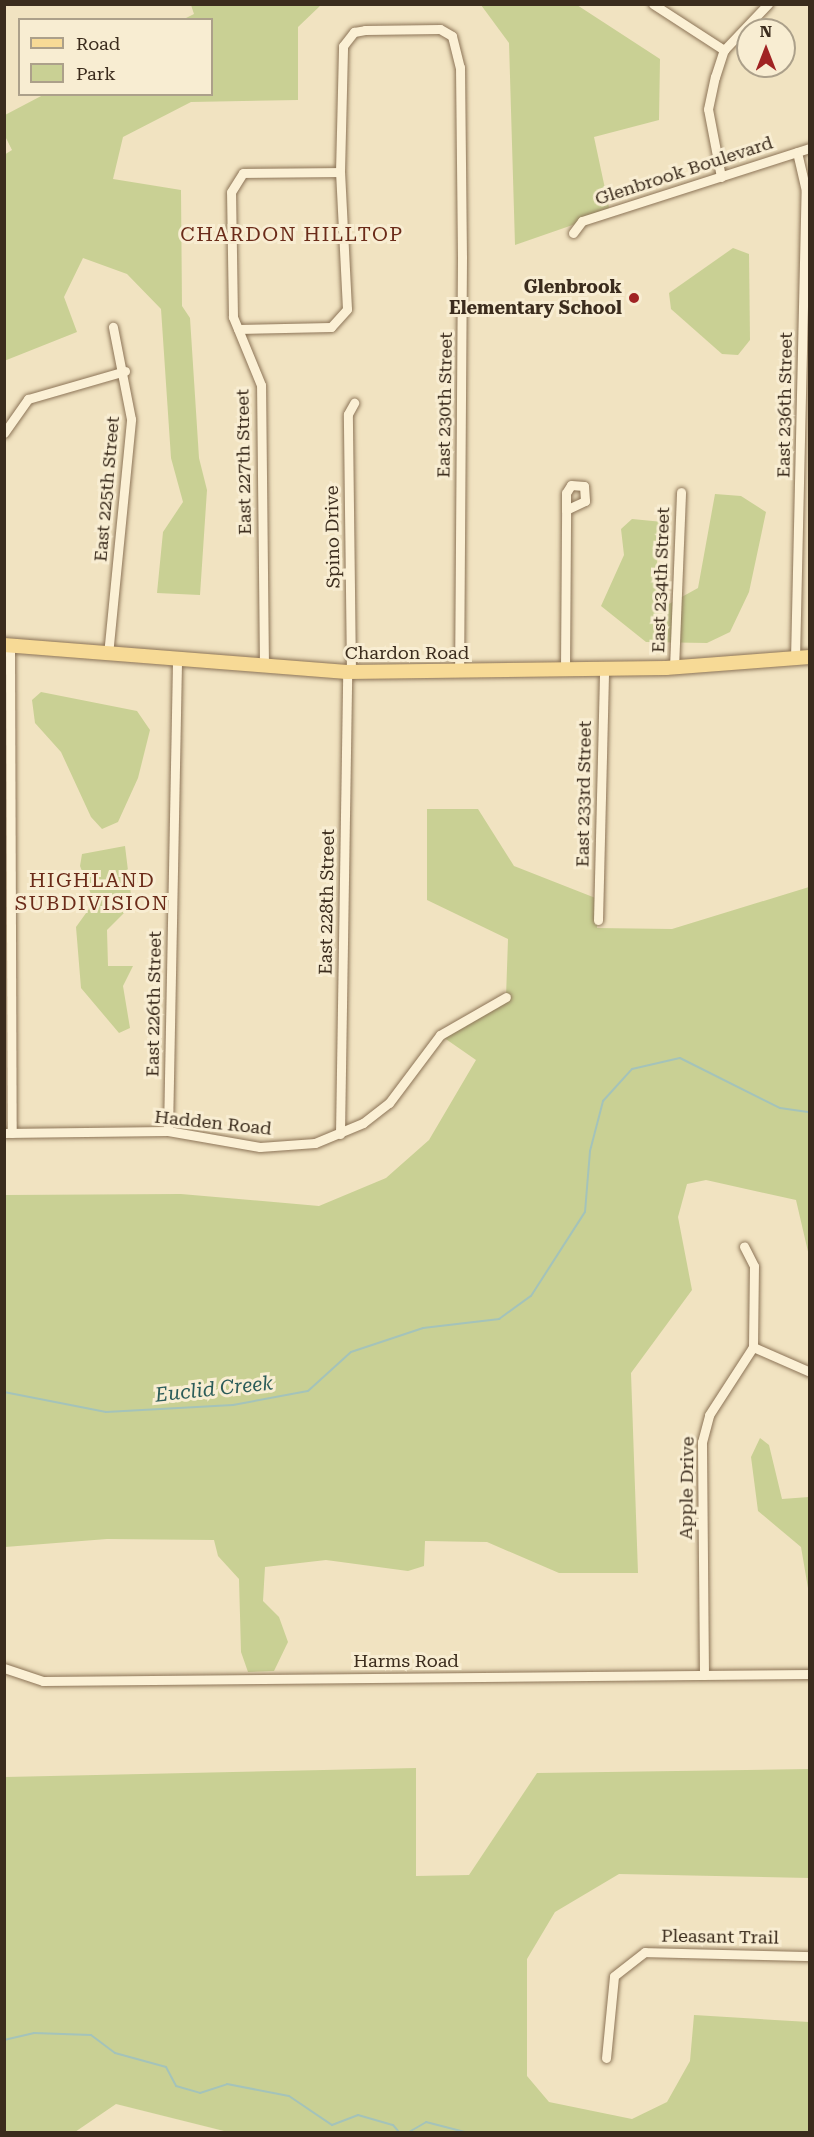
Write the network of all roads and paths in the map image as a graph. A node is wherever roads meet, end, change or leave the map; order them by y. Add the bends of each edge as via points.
1 (652, 4) edge
2 (768, 4) edge
3 (724, 50) junction
4 (810, 148) edge
5 (797, 152) junction
6 (340, 172) junction
7 (721, 177) junction
8 (573, 233) dead end
9 (113, 327) dead end
10 (238, 329) junction
11 (125, 371) junction
12 (354, 403) dead end
13 (4, 433) edge
14 (681, 492) dead end
15 (566, 510) dead end
16 (7, 645) edge
17 (108, 655) junction
18 (802, 658) edge
19 (177, 661) junction
20 (264, 667) junction
21 (674, 668) junction
22 (565, 670) junction
23 (604, 670) junction
24 (459, 671) junction
25 (349, 672) junction
26 (598, 920) dead end
27 (506, 997) dead end
28 (168, 1131) junction
29 (8, 1133) edge
30 (340, 1134) junction
31 (744, 1246) dead end
32 (753, 1347) junction
33 (810, 1372) edge
34 (4, 1668) edge
35 (810, 1674) edge
36 (704, 1675) junction
37 (810, 1956) edge
38 (606, 2058) dead end

1 - 3 street
2 - 3 street
3 - 7 street via 708,109
4 - 5 street, Glenbrook Boulevard
5 - 7 street, Glenbrook Boulevard
5 - 18 street, East 236th Street via 806,191
6 - 10 street via 347,309 331,327
6 - 10 street, East 227th Street via 257,172 238,177 231,192 232,305
6 - 24 street, East 230th Street via 342,46 354,32 440,29 452,36 460,67
7 - 8 street, Glenbrook Boulevard via 582,221
9 - 11 street, East 225th Street
10 - 20 street, East 227th Street via 261,385
11 - 13 street via 28,399
11 - 17 street, East 225th Street via 131,419
12 - 25 street, Spino Drive via 348,414
14 - 21 street, East 234th Street
15 - 22 street
16 - 17 main road, Chardon Road
16 - 29 street
17 - 19 main road, Chardon Road
18 - 21 main road, Chardon Road
19 - 20 main road, Chardon Road
19 - 28 street, East 226th Street
20 - 25 main road, Chardon Road
21 - 23 main road, Chardon Road
22 - 23 main road, Chardon Road
22 - 24 main road, Chardon Road
23 - 26 street, East 233rd Street
24 - 25 main road, Chardon Road
25 - 30 street, East 228th Street
27 - 30 street, Hadden Road via 440,1035 389,1103
28 - 29 street, Hadden Road
28 - 30 street, Hadden Road via 260,1147 315,1143
31 - 32 street via 754,1266
32 - 33 street
32 - 36 street, Apple Drive via 710,1414 702,1442
34 - 36 street, Harms Road via 43,1681
35 - 36 street, Harms Road
37 - 38 street, Pleasant Trail via 645,1952 614,1976

